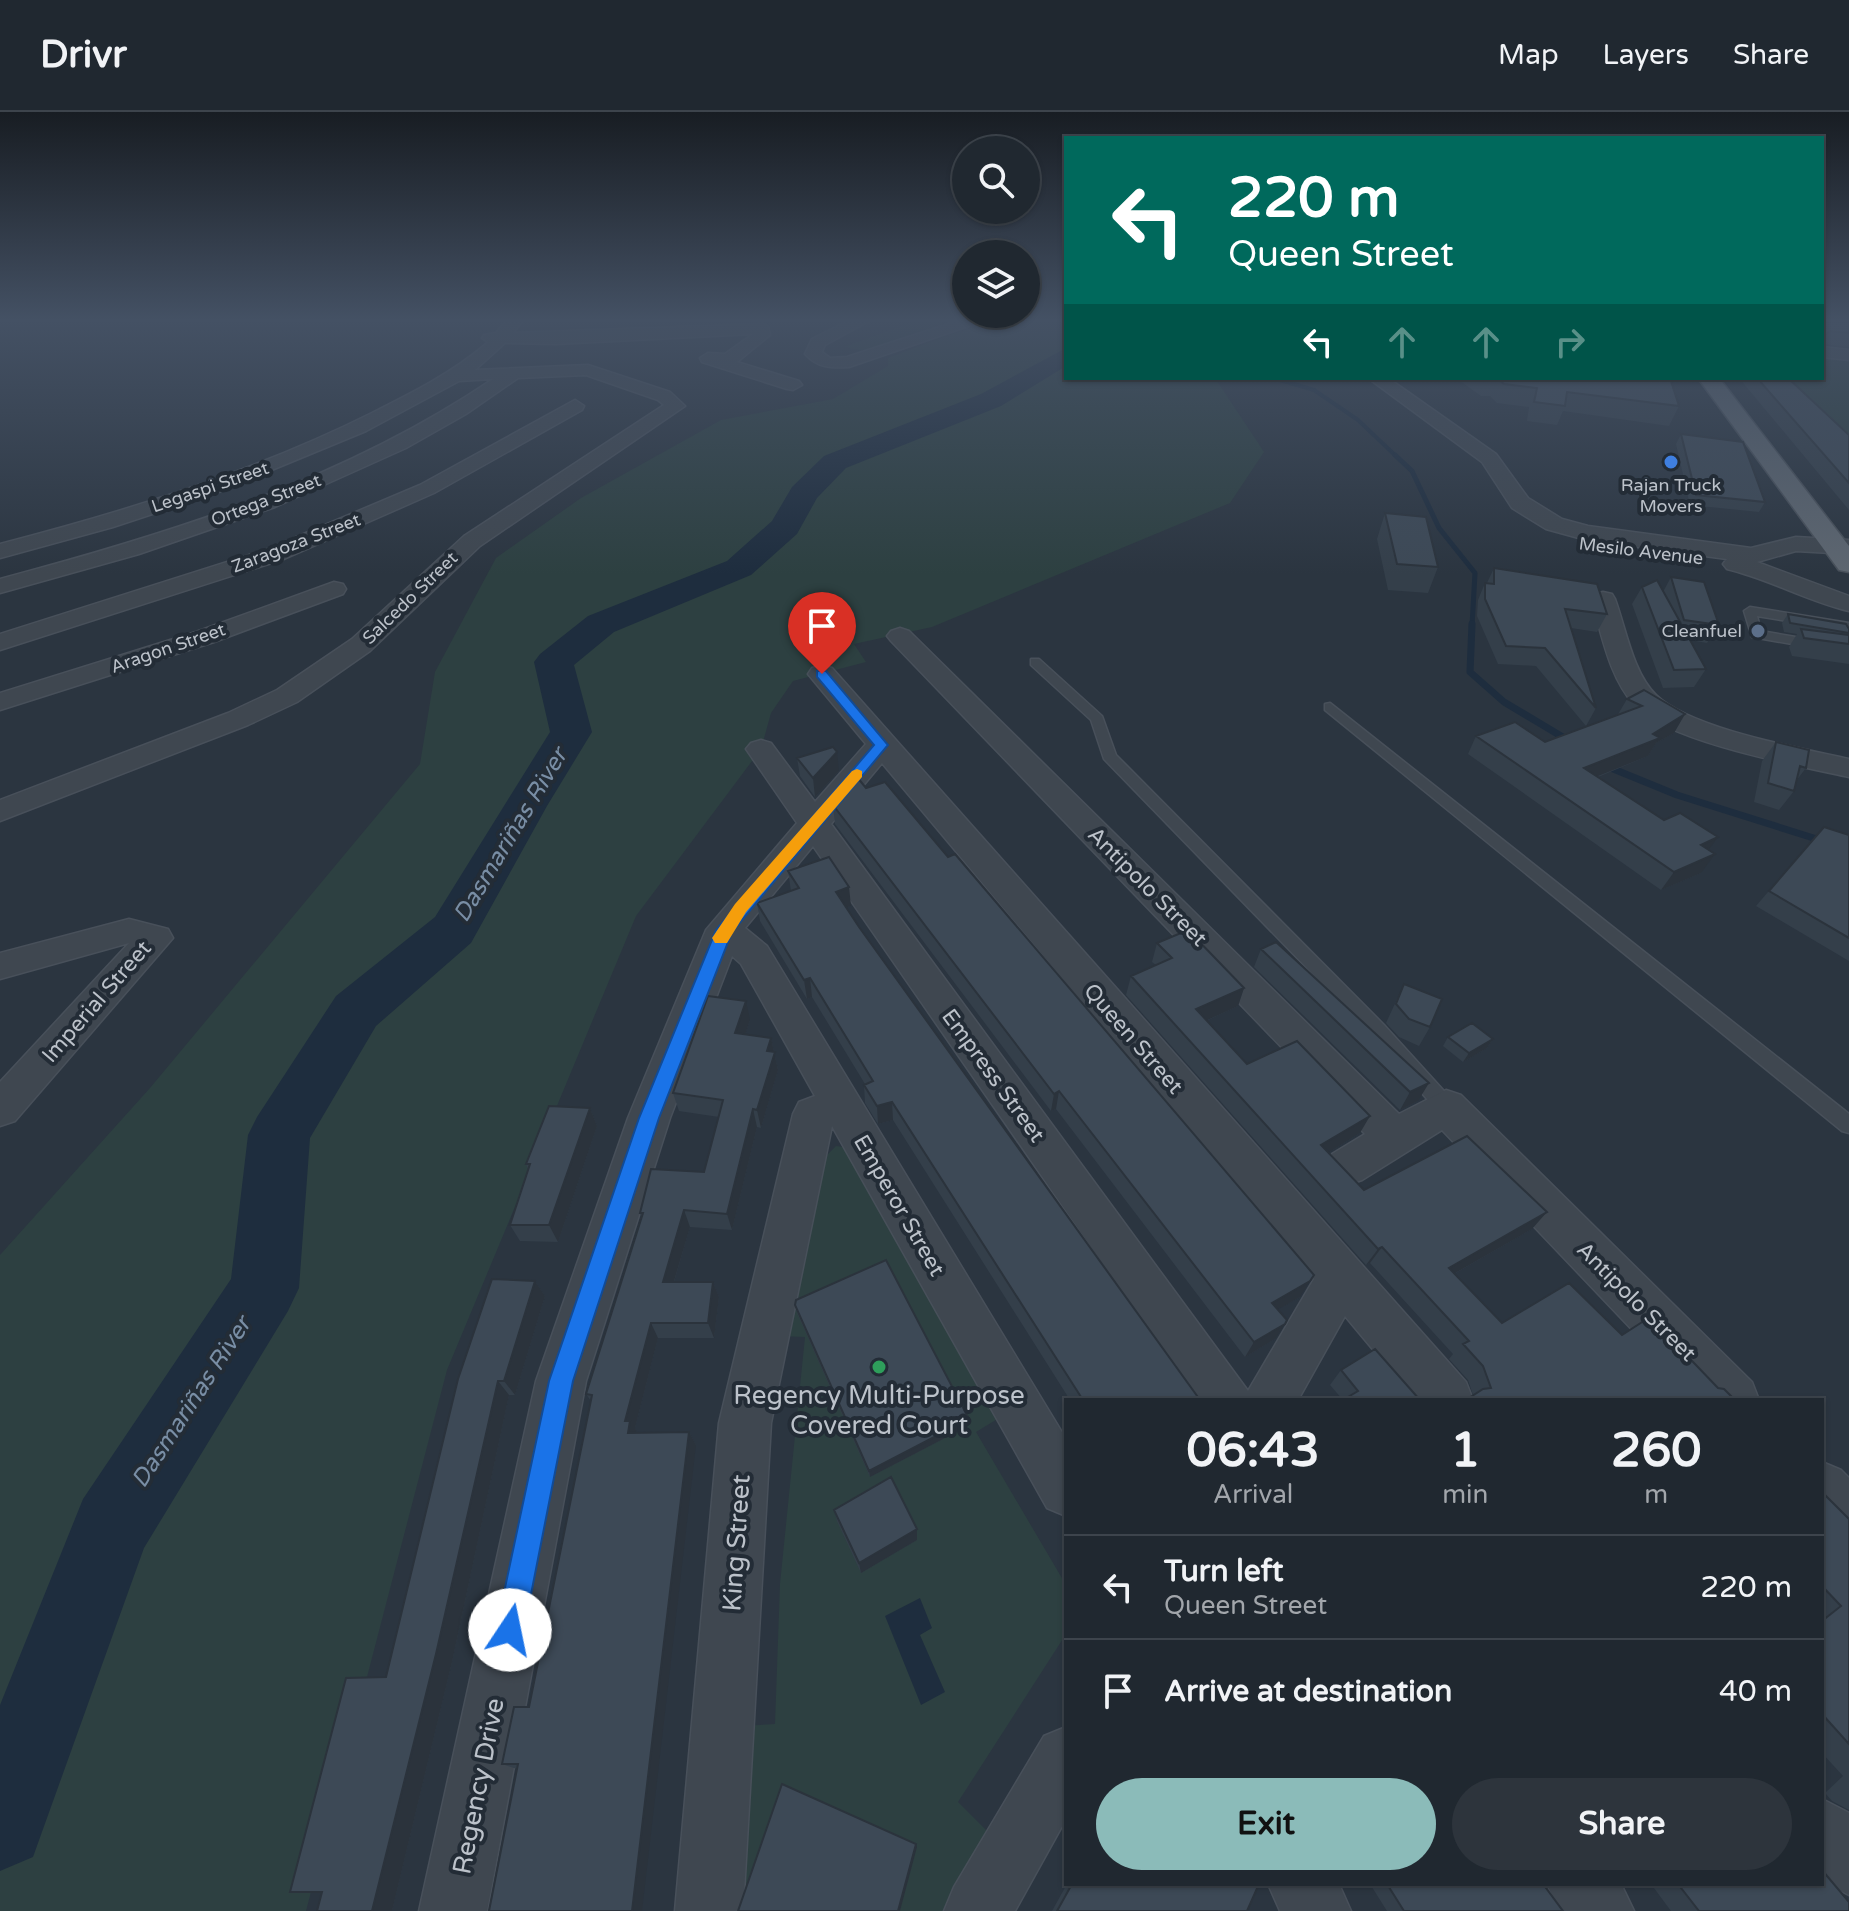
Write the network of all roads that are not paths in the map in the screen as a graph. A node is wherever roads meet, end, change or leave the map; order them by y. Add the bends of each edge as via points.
1 (398, 406) edge
2 (467, 406) edge
3 (575, 406) dead end
4 (676, 406) edge
5 (1416, 406) edge
6 (1731, 406) edge
7 (1744, 406) edge
8 (220, 519) junction
9 (1846, 546) edge
10 (0, 551) edge
11 (1773, 553) junction
12 (276, 554) junction
13 (1710, 555) junction
14 (1786, 579) junction
15 (0, 586) edge
16 (334, 589) junction
17 (1603, 599) edge
18 (1849, 604) edge
19 (387, 621) junction
20 (1849, 627) edge
21 (900, 636) dead end
22 (0, 642) edge
23 (1849, 650) edge
24 (1035, 662) dead end
25 (822, 674) dead end
26 (0, 702) edge
27 (1330, 707) dead end
28 (881, 745) junction
29 (761, 749) dead end
30 (1849, 768) edge
31 (0, 811) edge
32 (814, 824) junction
33 (724, 930) junction
34 (0, 966) edge
35 (840, 1103) junction
36 (1446, 1107) junction
37 (0, 1109) edge
38 (1849, 1125) edge
39 (1395, 1137) junction
40 (1347, 1167) edge
41 (1341, 1277) junction
42 (1226, 1398) edge
43 (1271, 1398) edge
44 (1446, 1398) edge
45 (1732, 1398) edge
46 (1064, 1486) edge
47 (1824, 1491) edge
48 (1849, 1516) edge
49 (1064, 1761) edge
50 (1824, 1833) edge
51 (1849, 1862) edge
52 (1581, 1886) edge
53 (453, 1911) edge
54 (709, 1911) edge
55 (978, 1911) edge
56 (1600, 1911) edge

1 - 10 street, Legaspi Street via 266,467 129,515
2 - 8 street, Ortega Street via 325,478
3 - 12 street, Zaragoza Street via 427,489
4 - 19 street, Salcedo Street via 472,541
5 - 13 street, Mesilo Avenue via 1489,458 1520,503 1515,512 1526,529 1549,538
6 - 9 main road
7 - 9 main road
8 - 12 street
8 - 15 street, Ortega Street
9 - 11 street, Mesilo Avenue via 1786,545
11 - 13 street, Mesilo Avenue
11 - 14 street via 1793,566
12 - 16 street
12 - 22 street, Zaragoza Street
13 - 14 street, Mesilo Avenue
14 - 18 street, Mesilo Avenue
16 - 19 street
16 - 26 street, Aragon Street via 205,637
17 - 30 street via 1647,703 1721,735
19 - 31 street, Salcedo Street via 287,696
20 - 23 lane via 1750,611 1756,634
21 - 39 street, Antipolo Street
24 - 36 lane via 1097,719 1109,756 1378,1030
25 - 28 street, Queen Street
27 - 38 lane
28 - 32 street, Regency Drive
28 - 41 street, Queen Street
29 - 32 street, Empress Street
32 - 33 street, Regency Drive
32 - 42 street, Empress Street
33 - 35 street, Emperor Street via 754,955
33 - 53 street, Regency Drive via 649,1118 561,1381
34 - 37 street, Imperial Street via 129,931 155,938
35 - 46 street, Emperor Street
35 - 54 street, King Street via 814,1114 745,1423
36 - 39 street
36 - 45 street, Antipolo Street
39 - 40 street
41 - 43 street
41 - 44 street, Queen Street
47 - 48 street
49 - 55 street
50 - 51 street
52 - 56 street

